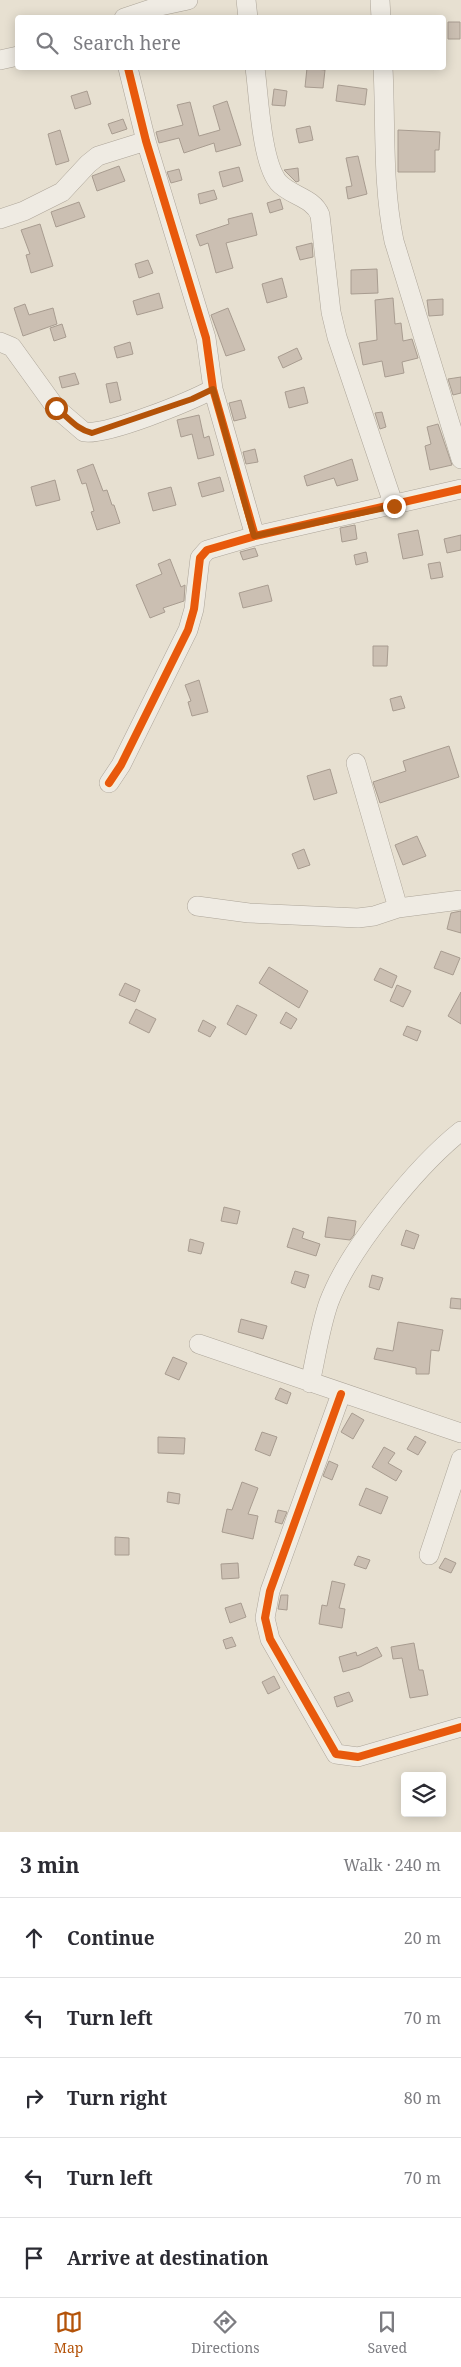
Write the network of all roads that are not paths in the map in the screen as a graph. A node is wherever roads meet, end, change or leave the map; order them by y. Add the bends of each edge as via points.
1 (188, 0) edge
2 (246, 0) edge
3 (380, 0) edge
4 (160, 3) edge
5 (131, 15) edge
6 (248, 15) edge
7 (381, 15) edge
8 (15, 57) edge
9 (0, 60) edge
10 (128, 70) edge
11 (255, 70) edge
12 (383, 70) edge
13 (146, 141) junction
14 (0, 219) edge
15 (0, 342) edge
16 (213, 389) junction
17 (461, 459) edge
18 (461, 489) edge
19 (394, 506) junction
20 (254, 536) junction
21 (356, 763) dead end
22 (109, 783) dead end
23 (461, 900) edge
24 (198, 906) dead end
25 (398, 908) junction
26 (461, 1131) edge
27 (199, 1344) dead end
28 (310, 1384) junction
29 (341, 1394) junction
30 (461, 1433) edge
31 (461, 1459) edge
32 (429, 1555) dead end
33 (461, 1727) edge

1 - 4 street
2 - 6 street
3 - 7 street
4 - 5 street
8 - 9 street
10 - 13 street
11 - 19 street via 270,166 279,182 317,207 320,215 331,312 337,336
12 - 17 street via 383,146 388,213
13 - 14 street via 98,156 62,192
13 - 16 street via 206,338
15 - 16 street via 12,347 56,408 84,432 98,432
16 - 20 street
18 - 19 street
19 - 20 street
20 - 22 street via 216,546 200,558 188,630
21 - 25 street
23 - 25 street
24 - 25 street via 331,918 374,916
26 - 28 street via 440,1148 381,1216 358,1249 329,1303
27 - 28 street
28 - 29 street
29 - 30 street
29 - 33 street via 270,1591 265,1618 270,1639 336,1754 358,1758
31 - 32 street

